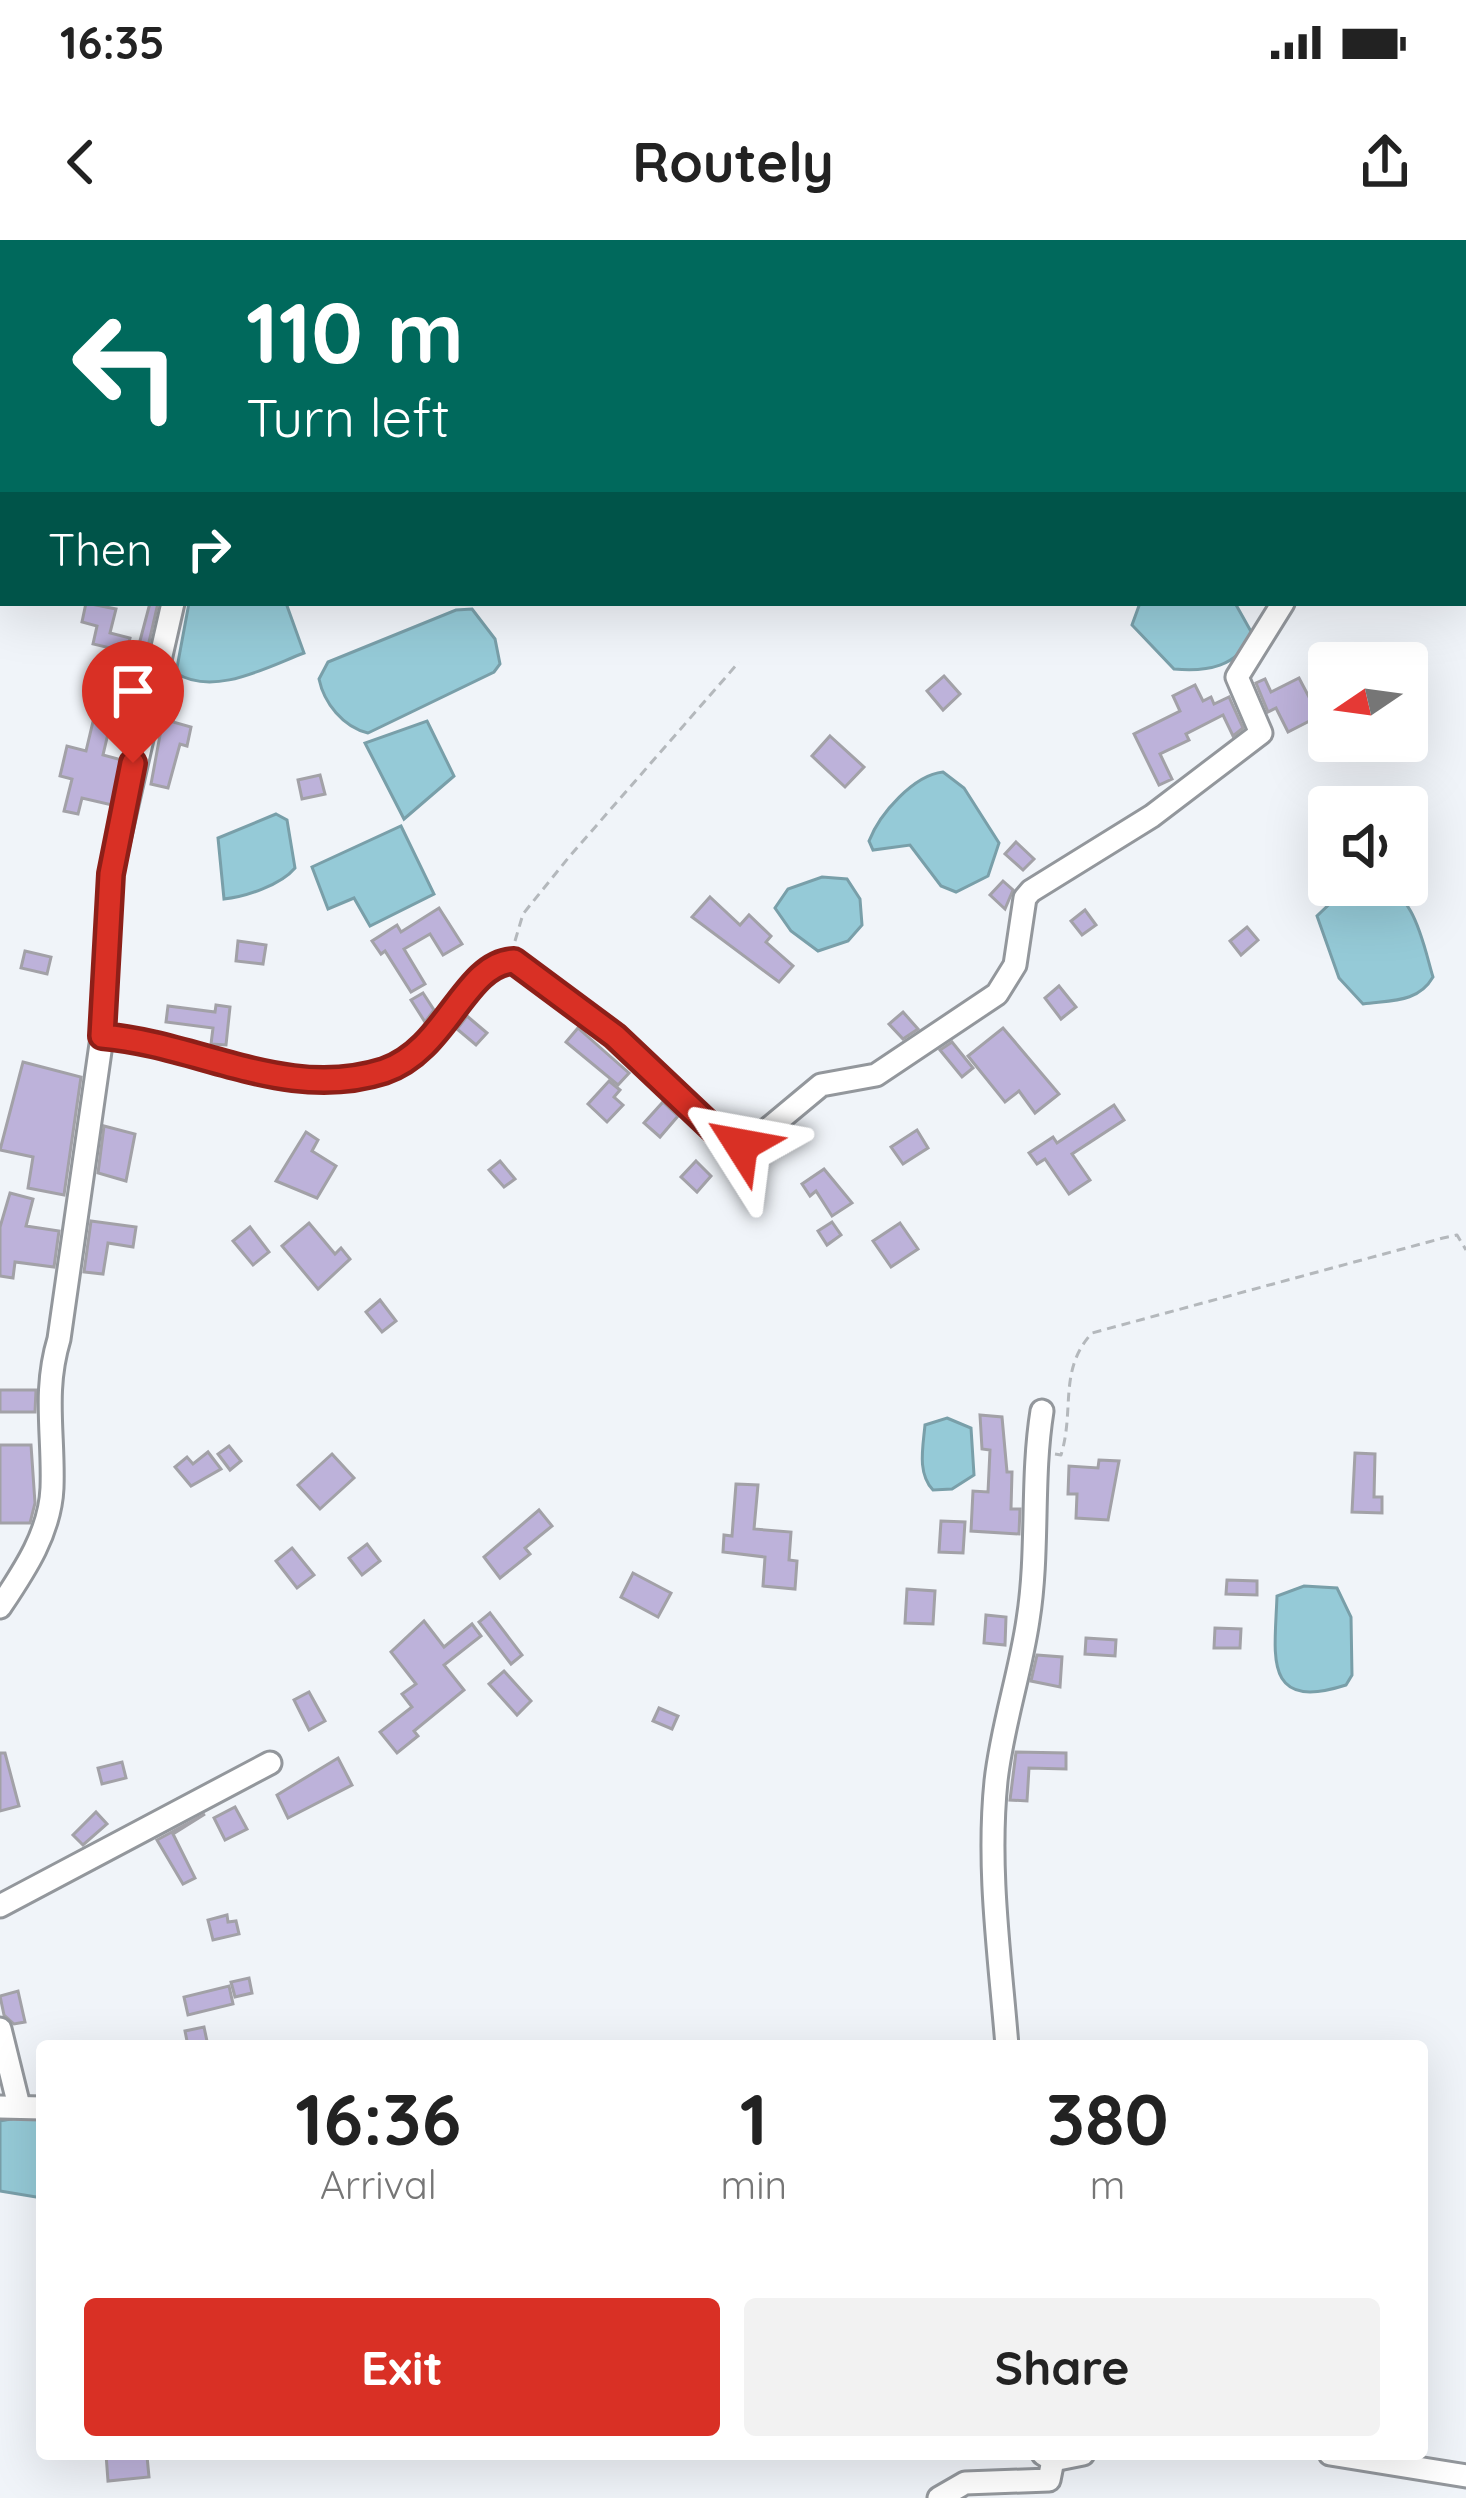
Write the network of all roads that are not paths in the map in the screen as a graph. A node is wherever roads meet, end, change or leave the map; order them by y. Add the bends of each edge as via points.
1 (172, 606) edge
2 (1281, 606) edge
3 (102, 1036) junction
4 (1042, 1411) dead end
5 (0, 1607) edge
6 (270, 1763) dead end
7 (0, 1906) edge
8 (0, 2029) edge
9 (1006, 2040) edge
10 (9, 2107) edge
11 (1048, 2460) edge
12 (1367, 2460) edge
13 (1466, 2476) edge
14 (939, 2498) edge

1 - 3 street via 111,874
2 - 3 street via 1237,677 1261,733 1152,816 1031,891 1015,964 998,994 876,1075 821,1085 750,1144 727,1142 615,1036 514,961 500,961 473,983 429,1046 385,1070 351,1077 284,1080 149,1040
3 - 5 street via 48,1376 48,1515
4 - 9 street via 1029,1617 995,1786 992,1882
6 - 7 street
8 - 10 street
11 - 14 street via 1049,2480 965,2483
12 - 13 street

